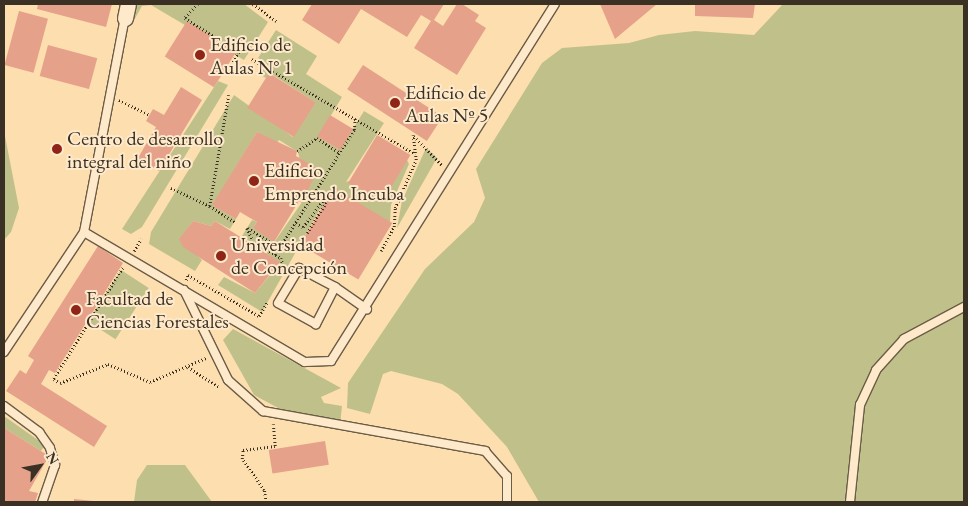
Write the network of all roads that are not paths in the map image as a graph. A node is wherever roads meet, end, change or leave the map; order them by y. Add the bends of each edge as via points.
1 (555, 4) edge
2 (126, 11) edge
3 (84, 232) junction
4 (335, 287) junction
5 (184, 290) junction
6 (964, 307) edge
7 (367, 309) junction
8 (4, 352) edge
9 (4, 406) edge
10 (42, 502) edge
11 (507, 502) edge
12 (850, 502) edge

1 - 7 lane
2 - 3 lane
3 - 5 lane
3 - 8 lane
4 - 4 lane via 299,268 278,303 316,324
4 - 7 lane
5 - 7 lane via 312,364 325,364 339,354
5 - 11 lane via 228,380 263,410 485,452 507,476
6 - 12 lane via 904,339 876,370 860,405
9 - 10 lane via 39,432 50,448 55,465

